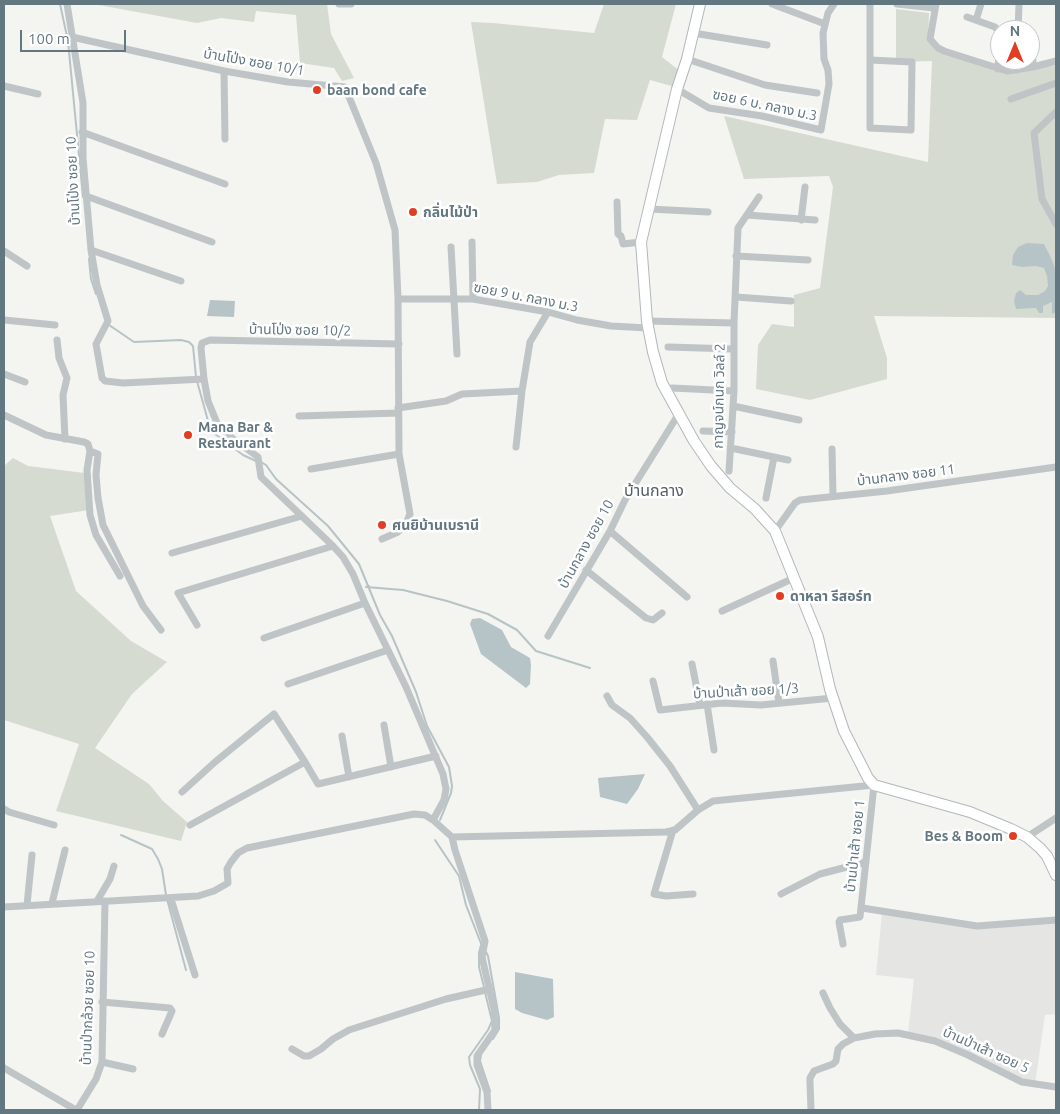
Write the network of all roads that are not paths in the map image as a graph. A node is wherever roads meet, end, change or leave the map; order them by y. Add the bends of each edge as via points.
1 (68, 4) edge
2 (339, 4) edge
3 (351, 4) edge
4 (700, 4) edge
5 (772, 4) edge
6 (834, 4) edge
7 (870, 4) edge
8 (897, 4) edge
9 (981, 4) edge
10 (1019, 5) edge
11 (935, 6) edge
12 (967, 17) dead end
13 (976, 20) junction
14 (1018, 20) edge
15 (825, 24) junction
16 (990, 26) edge
17 (693, 34) junction
18 (72, 37) junction
19 (767, 45) dead end
20 (687, 59) junction
21 (870, 60) junction
22 (1056, 61) edge
23 (1040, 65) edge
24 (990, 66) edge
25 (1002, 70) edge
26 (1018, 70) edge
27 (224, 71) junction
28 (1056, 83) edge
29 (4, 86) edge
30 (677, 89) junction
31 (817, 93) dead end
32 (38, 94) dead end
33 (1011, 99) dead end
34 (1056, 112) edge
35 (82, 132) junction
36 (225, 139) dead end
37 (225, 184) dead end
38 (805, 187) dead end
39 (86, 196) junction
40 (759, 197) dead end
41 (617, 202) dead end
42 (649, 209) junction
43 (708, 212) dead end
44 (747, 215) junction
45 (801, 220) junction
46 (815, 220) dead end
47 (1056, 224) edge
48 (212, 242) dead end
49 (472, 242) dead end
50 (642, 242) junction
51 (451, 247) dead end
52 (91, 250) junction
53 (4, 251) edge
54 (736, 256) junction
55 (808, 260) dead end
56 (27, 266) dead end
57 (181, 281) dead end
58 (454, 298) junction
59 (736, 298) junction
60 (398, 299) junction
61 (473, 299) junction
62 (791, 301) dead end
63 (548, 312) junction
64 (4, 320) edge
65 (734, 322) junction
66 (648, 324) junction
67 (56, 325) dead end
68 (58, 340) dead end
69 (399, 344) junction
70 (668, 347) dead end
71 (733, 350) junction
72 (457, 354) dead end
73 (4, 374) edge
74 (199, 379) junction
75 (25, 382) dead end
76 (672, 388) dead end
77 (522, 391) junction
78 (734, 391) junction
79 (733, 406) junction
80 (398, 410) junction
81 (4, 415) edge
82 (678, 415) junction
83 (299, 416) dead end
84 (799, 420) dead end
85 (702, 431) dead end
86 (732, 432) junction
87 (65, 439) junction
88 (516, 447) dead end
89 (731, 448) junction
90 (832, 449) dead end
91 (90, 451) junction
92 (398, 454) junction
93 (774, 457) junction
94 (788, 460) dead end
95 (1056, 467) edge
96 (311, 469) dead end
97 (729, 471) dead end
98 (833, 496) junction
99 (766, 498) dead end
100 (302, 516) junction
101 (610, 531) junction
102 (775, 531) junction
103 (382, 539) dead end
104 (333, 546) junction
105 (172, 553) dead end
106 (586, 570) junction
107 (120, 576) dead end
108 (794, 578) junction
109 (687, 597) dead end
110 (365, 603) junction
111 (722, 611) dead end
112 (662, 613) dead end
113 (197, 625) dead end
114 (161, 630) dead end
115 (548, 636) dead end
116 (264, 638) dead end
117 (388, 650) junction
118 (772, 662) dead end
119 (692, 664) dead end
120 (653, 681) dead end
121 (288, 684) dead end
122 (607, 696) dead end
123 (833, 698) junction
124 (779, 703) junction
125 (703, 705) junction
126 (384, 725) dead end
127 (342, 736) dead end
128 (714, 750) dead end
129 (436, 756) junction
130 (304, 762) junction
131 (391, 767) junction
132 (349, 777) junction
133 (874, 785) junction
134 (182, 792) dead end
135 (4, 809) edge
136 (698, 810) junction
137 (1056, 818) edge
138 (433, 820) junction
139 (54, 825) dead end
140 (190, 825) dead end
141 (673, 830) junction
142 (452, 837) junction
143 (1027, 837) junction
144 (65, 850) dead end
145 (32, 855) dead end
146 (866, 862) junction
147 (114, 866) dead end
148 (1056, 875) edge
149 (693, 894) dead end
150 (781, 894) dead end
151 (171, 899) junction
152 (97, 901) junction
153 (105, 901) junction
154 (52, 903) junction
155 (27, 905) junction
156 (4, 907) edge
157 (862, 908) junction
158 (1056, 920) edge
159 (843, 944) dead end
160 (194, 975) dead end
161 (490, 989) junction
162 (823, 993) dead end
163 (102, 1002) junction
164 (162, 1034) dead end
165 (854, 1038) junction
166 (292, 1049) dead end
167 (102, 1062) junction
168 (4, 1068) edge
169 (133, 1069) dead end
170 (1056, 1087) edge
171 (76, 1110) edge
172 (488, 1110) edge
173 (811, 1110) edge

1 - 18 street, บ้านโป่ง ซอย 10
2 - 3 street
4 - 17 street
5 - 15 street
6 - 15 street
7 - 21 street
8 - 11 street
9 - 13 street
10 - 14 street
11 - 24 street via 930,39 938,48
12 - 13 street
13 - 16 street
15 - 30 street, ฃอย 6 บ. กลาง ม.3 via 823,46 829,84 821,130 709,108
17 - 19 street
17 - 20 street
18 - 27 street, บ้านโป่ง ซอย 10/1
18 - 35 street, บ้านโป่ง ซอย 10 via 81,85
20 - 30 street
20 - 31 street via 765,85
21 - 21 street via 912,62 911,130 870,128
22 - 23 street
25 - 26 street
27 - 36 street
27 - 60 street, บ้านโป่ง ซอย 10/1 via 288,82 345,87 376,163 395,230
28 - 33 street
29 - 32 street
30 - 42 street
34 - 47 street via 1034,132 1042,199
35 - 37 street
35 - 39 street, บ้านโป่ง ซอย 10
38 - 45 street
39 - 48 street
39 - 52 street, บ้านโป่ง ซอย 10
40 - 44 street, กาญจน์กนก วิลล์ 2
41 - 50 street via 618,234 623,244
42 - 43 street
42 - 50 street
44 - 45 street
44 - 54 street, กาญจน์กนก วิลล์ 2 via 738,228
45 - 46 street
49 - 61 street
50 - 66 street
51 - 58 street
52 - 57 street
52 - 74 street, บ้านโป่ง ซอย 10 via 107,324 96,344 102,378 123,383
53 - 56 street
54 - 55 street
54 - 59 street, กาญจน์กนก วิลล์ 2
58 - 60 street, ฃอย 9 บ. กลาง ม.3
58 - 61 street, ฃอย 9 บ. กลาง ม.3
58 - 72 street
59 - 62 street
59 - 65 street, กาญจน์กนก วิลล์ 2
60 - 69 street
61 - 63 street, ฃอย 9 บ. กลาง ม.3
63 - 66 street, ฃอย 9 บ. กลาง ม.3 via 611,326
63 - 77 street via 530,342
64 - 67 street
65 - 66 street, ฃอย 9 บ. กลาง ม.3
65 - 71 street, กาญจน์กนก วิลล์ 2
66 - 82 street via 662,383
68 - 87 street via 59,358 67,378 63,395
69 - 74 street, บ้านโป่ง ซอย 10/2 via 210,340 202,343
69 - 80 street
70 - 71 street
71 - 78 street, กาญจน์กนก วิลล์ 2
73 - 75 street
74 - 100 street via 217,423 258,457 261,477
76 - 78 street
77 - 80 street via 462,394 446,401
77 - 88 street
78 - 79 street, กาญจน์กนก วิลล์ 2
79 - 84 street
79 - 86 street, กาญจน์กนก วิลล์ 2
80 - 83 street
80 - 92 street
81 - 87 street via 46,435
82 - 101 street, บ้านกลาง ซอย 10 via 625,500
82 - 102 street via 711,466
85 - 86 street
86 - 89 street, กาญจน์กนก วิลล์ 2
87 - 91 street via 84,442
89 - 93 street
89 - 97 street, กาญจน์กนก วิลล์ 2
90 - 98 street
91 - 107 street via 87,470 90,515 96,535
91 - 114 street via 98,454 96,475 103,524 143,606
92 - 96 street
92 - 103 street via 410,514 398,532
93 - 94 street
93 - 99 street
95 - 98 street, บ้านกลาง ซอย 11
98 - 102 street, บ้านกลาง ซอย 11 via 795,503
100 - 104 street
100 - 105 street
101 - 106 street, บ้านกลาง ซอย 10
101 - 109 street
102 - 108 street
104 - 110 street via 353,574
104 - 113 street via 178,593
106 - 112 street via 646,618 653,620
106 - 115 street, บ้านกลาง ซอย 10
108 - 111 street
108 - 123 street via 818,637
110 - 116 street
110 - 117 street
117 - 121 street
117 - 129 street
118 - 124 street
119 - 125 street
120 - 125 street, บ้านป่าเส้า ซอย 1/3 via 660,710
122 - 136 street via 612,705 630,718 653,744
123 - 124 street, บ้านป่าเส้า ซอย 1/3
123 - 133 street via 844,731
124 - 125 street, บ้านป่าเส้า ซอย 1/3
125 - 128 street
126 - 131 street
127 - 132 street
129 - 131 street
129 - 138 street via 446,789
130 - 132 street via 318,784
130 - 134 street via 274,714
130 - 140 street
131 - 132 street
133 - 136 street via 713,802
133 - 143 street via 970,812
133 - 146 street, บ้านป่าเส้า ซอย 1
135 - 139 street
136 - 141 street
137 - 143 street
138 - 142 street
138 - 151 street via 414,814 247,848 238,853 227,869 228,883 206,894
141 - 142 street
141 - 149 street via 654,894
142 - 161 street via 482,928 484,966
143 - 148 street via 1047,856
144 - 154 street
145 - 155 street
146 - 150 street via 820,874
146 - 157 street, บ้านป่าเส้า ซอย 1
147 - 152 street
151 - 153 street
151 - 160 street
152 - 153 street
152 - 154 street
153 - 163 street, บ้านป่ากล้วย ซอย 10
154 - 155 street
155 - 156 street
157 - 158 street via 977,926
157 - 159 street via 860,917 840,920
161 - 166 street via 446,999 349,1030 311,1055 304,1056
161 - 172 street via 495,1026 477,1056 487,1092
162 - 165 street via 840,1024
163 - 164 street via 170,1008 172,1011
163 - 167 street, บ้านป่ากล้วย ซอย 10
165 - 170 street, บ้านป่าเส้า ซอย 5 via 898,1033 927,1039 1022,1082
165 - 173 street via 838,1049 833,1064 814,1071 810,1078
167 - 169 street
167 - 171 street, บ้านป่ากล้วย ซอย 10 via 96,1079
168 - 171 street

